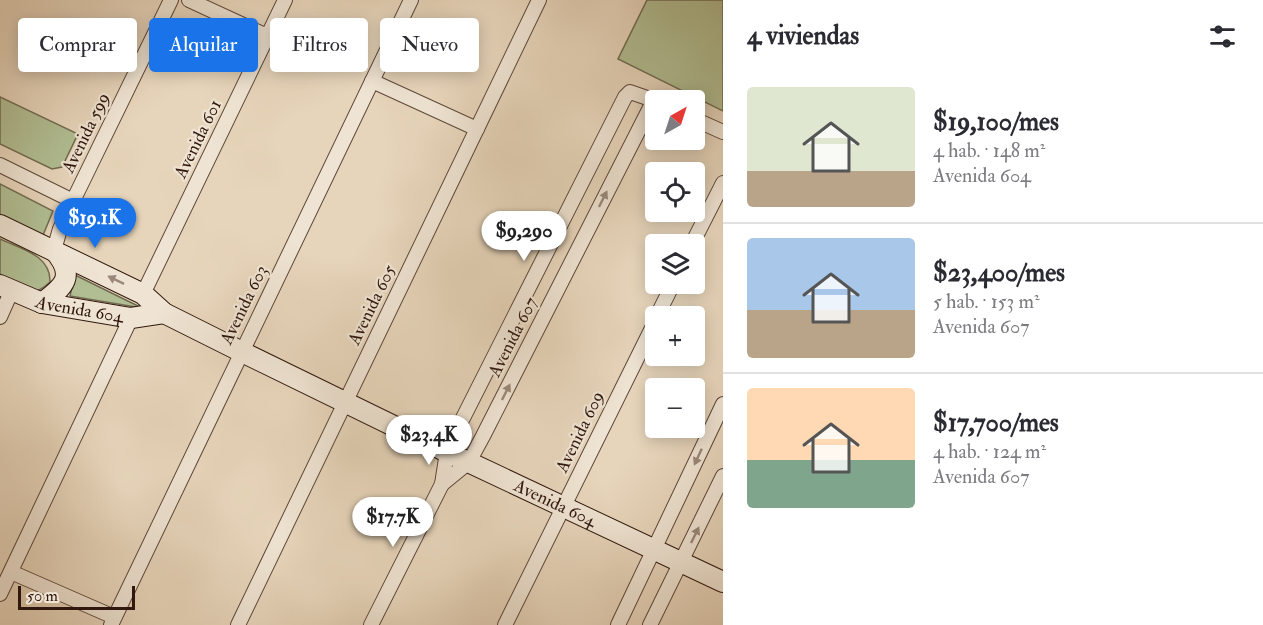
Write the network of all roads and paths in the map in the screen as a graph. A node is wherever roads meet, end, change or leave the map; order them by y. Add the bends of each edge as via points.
1 (171, 0) edge
2 (189, 0) edge
3 (285, 0) edge
4 (411, 0) edge
5 (539, 0) edge
6 (267, 36) junction
7 (372, 81) junction
8 (645, 97) edge
9 (645, 120) edge
10 (705, 124) edge
11 (477, 129) junction
12 (723, 132) edge
13 (0, 165) edge
14 (723, 183) edge
15 (72, 201) junction
16 (0, 225) edge
17 (698, 234) edge
18 (54, 250) junction
19 (6, 287) edge
20 (143, 294) junction
21 (42, 303) junction
22 (164, 313) junction
23 (0, 317) edge
24 (131, 318) junction
25 (645, 340) edge
26 (242, 352) junction
27 (345, 403) junction
28 (723, 404) edge
29 (447, 453) junction
30 (469, 462) junction
31 (723, 476) edge
32 (442, 484) junction
33 (563, 508) junction
34 (655, 549) junction
35 (682, 562) junction
36 (11, 572) junction
37 (723, 582) edge
38 (0, 594) edge
39 (112, 621) edge
40 (238, 625) edge
41 (371, 625) edge
42 (505, 625) edge
43 (618, 625) edge
44 (650, 625) edge

1 - 15 street, Avenida 599
2 - 6 street
3 - 6 street, Avenida 601
4 - 7 street, Avenida 603
5 - 11 street, Avenida 605
6 - 20 street, Avenida 601
7 - 11 street
7 - 26 street, Avenida 603
8 - 29 street, Avenida 607 via 630,92 625,97
30 -> 9 street, Avenida 607
10 - 12 street
11 - 27 street, Avenida 605
13 - 15 street
14 - 17 street
15 - 18 street, Avenida 599
16 - 18 street, Avenida 604
20 -> 18 street, Avenida 604
18 - 21 street via 64,263 65,281
19 - 21 street, Avenida 604
19 - 23 street
20 - 22 street, Avenida 604
21 - 24 street, Avenida 604
22 - 24 street, Avenida 604
22 - 26 street, Avenida 604
24 - 36 street
25 - 33 street, Avenida 609
26 - 27 street, Avenida 604
26 - 39 street, Avenida 603
27 - 29 street, Avenida 604
27 - 40 street, Avenida 605
28 -> 34 street
29 - 30 street, Avenida 604
29 - 32 street, Avenida 607
30 - 32 street, Avenida 607
30 - 33 street, Avenida 604
35 -> 31 street
32 - 41 street, Avenida 607
33 - 34 street, Avenida 604
33 - 42 street, Avenida 609
34 - 35 street, Avenida 604
34 - 43 street
35 - 37 street, Avenida 604
35 - 44 street
36 - 38 street
36 - 39 street

